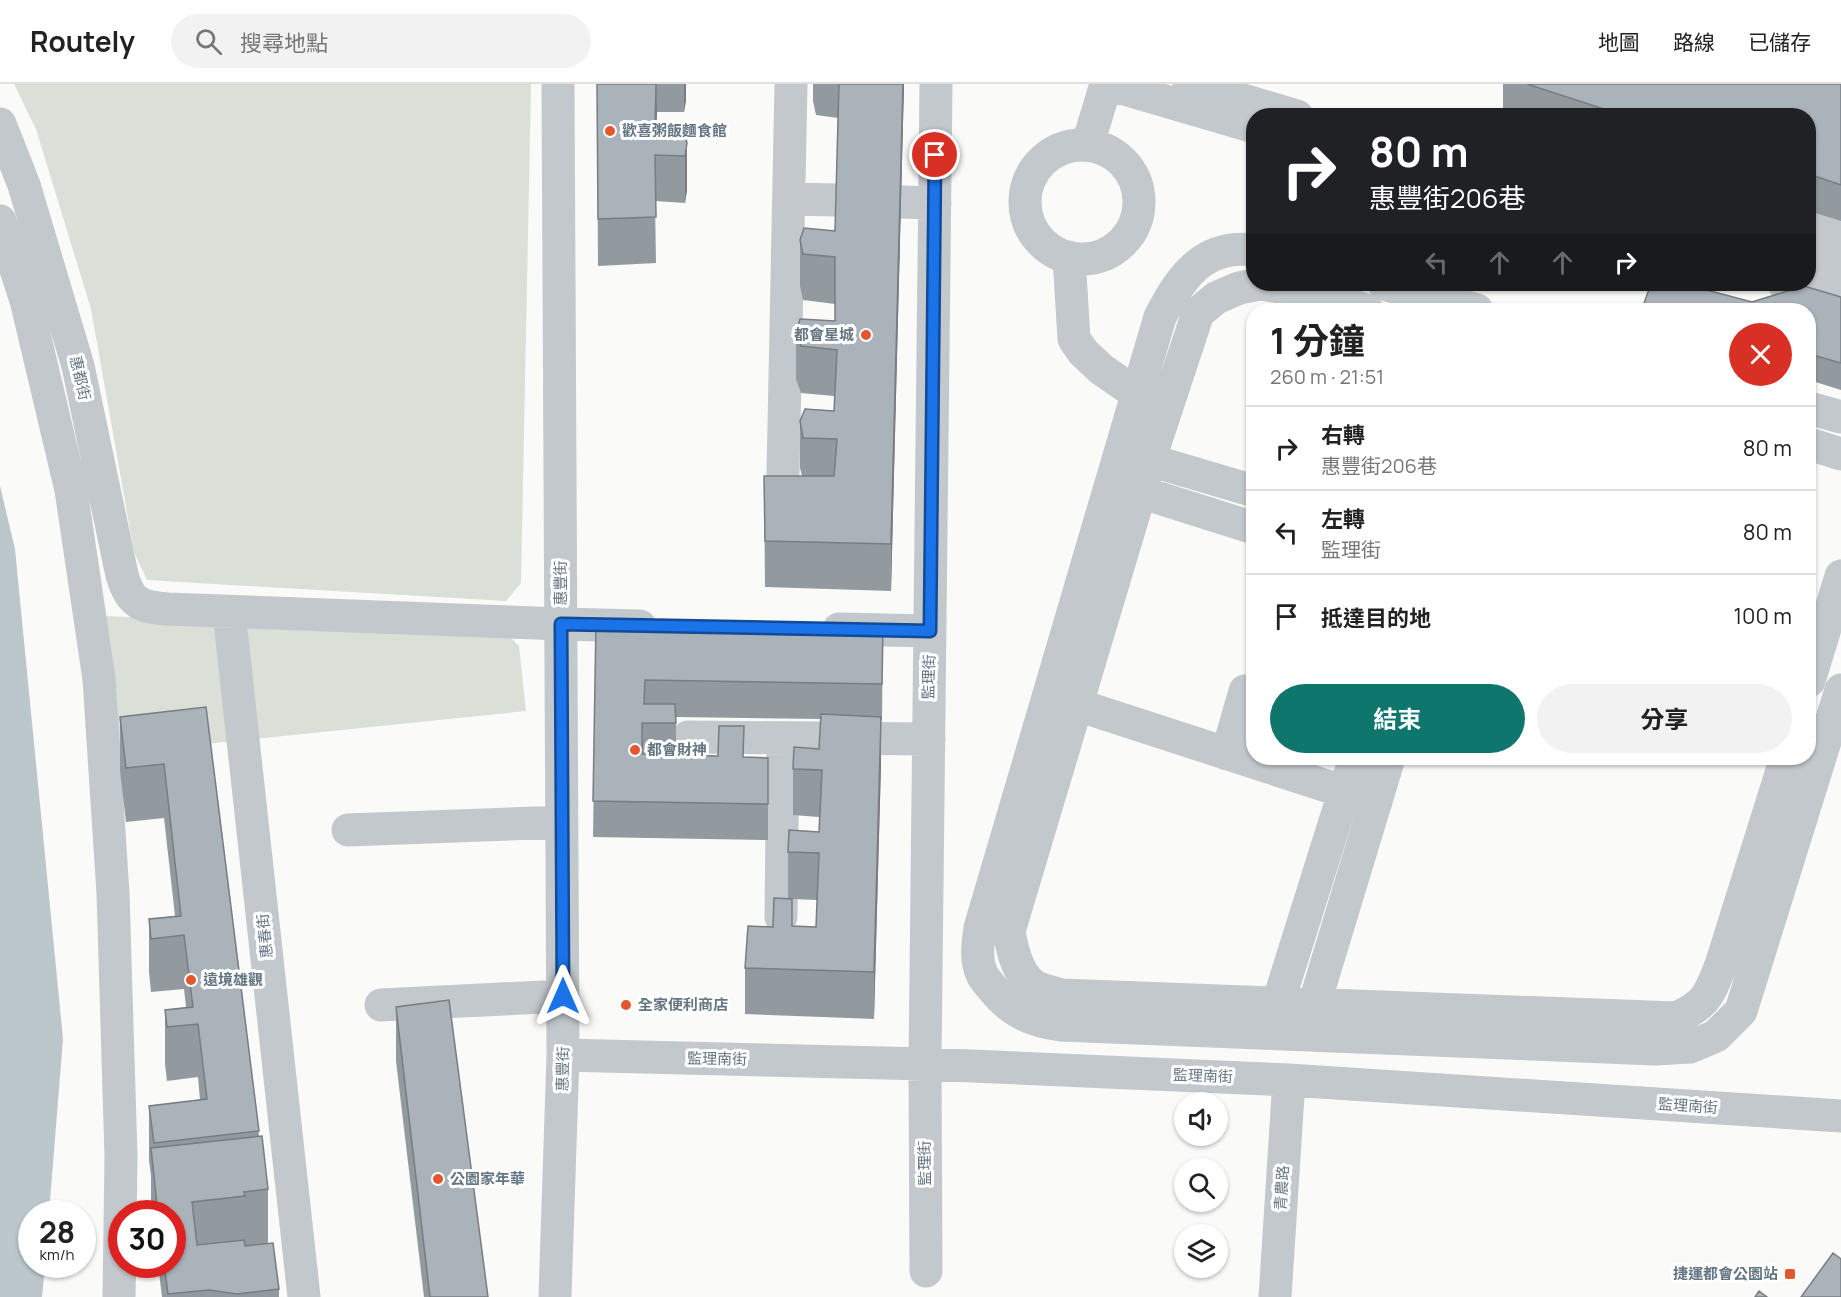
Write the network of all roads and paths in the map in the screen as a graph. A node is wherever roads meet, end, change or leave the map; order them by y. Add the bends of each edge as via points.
1 (558, 84) edge
2 (791, 84) edge
3 (936, 84) edge
4 (1106, 84) edge
5 (1144, 84) edge
6 (1189, 84) edge
7 (1270, 108) edge
8 (1246, 114) edge
9 (0, 124) edge
10 (1246, 125) edge
11 (1088, 144) junction
12 (789, 199) junction
13 (837, 200) edge
14 (901, 202) edge
15 (935, 202) junction
16 (1819, 219) edge
17 (0, 222) edge
18 (1246, 249) edge
19 (1069, 257) junction
20 (1816, 266) edge
21 (1841, 276) edge
22 (1816, 286) edge
23 (1246, 287) edge
24 (1304, 291) edge
25 (1409, 291) edge
26 (1344, 303) edge
27 (1452, 303) edge
28 (1137, 394) junction
29 (1816, 410) edge
30 (1841, 417) edge
31 (1816, 446) edge
32 (1841, 454) edge
33 (1135, 456) junction
34 (783, 474) edge
35 (1126, 488) junction
36 (1246, 489) edge
37 (1246, 526) edge
38 (1841, 576) edge
39 (229, 612) junction
40 (561, 624) junction
41 (674, 626) edge
42 (813, 629) edge
43 (930, 631) junction
44 (1819, 664) edge
45 (1245, 691) dead end
46 (1062, 701) junction
47 (1828, 702) edge
48 (688, 737) dead end
49 (783, 738) junction
50 (929, 740) junction
51 (1816, 745) edge
52 (1227, 754) junction
53 (1246, 760) edge
54 (1261, 765) edge
55 (1353, 765) edge
56 (1387, 765) edge
57 (1784, 765) edge
58 (1810, 765) edge
59 (1344, 792) junction
60 (1376, 802) junction
61 (562, 822) junction
62 (348, 830) dead end
63 (781, 917) edge
64 (563, 996) junction
65 (381, 1005) dead end
66 (1268, 1013) junction
67 (1309, 1020) junction
68 (563, 1055) junction
69 (925, 1064) junction
70 (1289, 1080) junction
71 (1841, 1116) edge
72 (926, 1271) dead end
73 (119, 1297) edge
74 (304, 1297) edge
75 (555, 1297) edge
76 (1275, 1297) edge

1 - 40 street, 惠豐街
2 - 12 street
3 - 15 street, 監理街
4 - 10 street
4 - 11 street
5 - 8 street
6 - 7 street
9 - 39 street, 惠都街 via 24,185 78,366 127,591 137,603 152,608
11 - 19 street via 1052,153 1037,166 1028,182 1028,220 1037,237 1051,250
11 - 19 street via 1122,160 1139,193 1139,212 1121,244 1106,254 1088,259
12 - 13 street
12 - 34 street
14 - 15 street
15 - 43 street, 監理街
16 - 20 street via 1825,257
17 - 73 street via 26,300 71,490 99,679 114,905 121,1156
18 - 28 street via 1211,256 1192,267 1174,290 1160,317
19 - 28 street via 1074,339 1101,369
21 - 22 street
23 - 33 street via 1216,298 1198,313 1175,377
24 - 26 street
25 - 27 street
28 - 33 street
29 - 30 street
31 - 32 street
33 - 35 street
33 - 36 street
35 - 37 street
35 - 46 street
38 - 44 street
39 - 40 street, 惠都街
39 - 74 street, 惠春街
40 - 41 street, 惠都街
40 - 61 street, 惠豐街
42 - 43 street
43 - 50 street, 監理街
45 - 52 street
46 - 52 street
46 - 66 street via 1009,931 1020,970 1036,987 1061,995
46 - 66 street via 980,928 977,955 982,975 1018,1013 1044,1023
47 - 51 street
48 - 49 street
49 - 50 street
49 - 63 street
50 - 69 street, 監理街
52 - 53 street
54 - 59 street
55 - 59 street
56 - 60 street
57 - 67 street via 1721,965 1709,995 1696,1009 1676,1018
58 - 67 street via 1741,1011 1716,1036 1690,1047 1655,1049
59 - 60 street
59 - 66 street
60 - 67 street
61 - 62 street
61 - 64 street, 惠豐街
64 - 65 street
64 - 68 street, 惠豐街
66 - 67 street
68 - 69 street, 監理南街
68 - 75 street, 惠豐街
69 - 70 street, 監理南街
69 - 72 street, 監理街
70 - 71 street, 監理南街
70 - 76 street, 青農路

